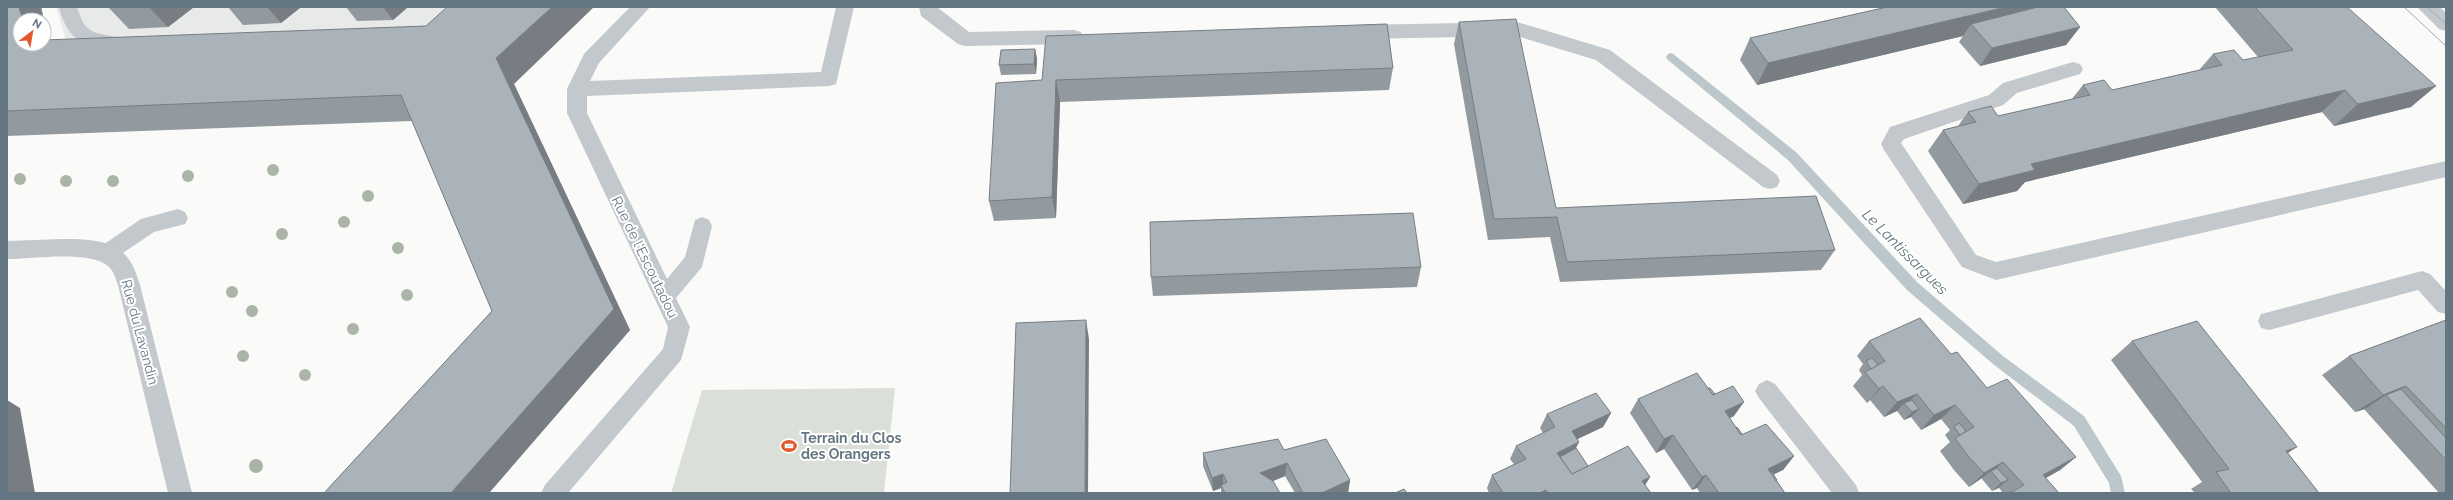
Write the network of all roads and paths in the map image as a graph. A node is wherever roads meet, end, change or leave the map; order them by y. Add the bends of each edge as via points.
1 (68, 7) edge
2 (642, 7) edge
3 (845, 7) edge
4 (928, 7) edge
5 (2427, 7) edge
6 (2446, 24) edge
7 (1344, 32) edge
8 (1092, 37) edge
9 (137, 44) edge
10 (2073, 69) dead end
11 (577, 89) junction
12 (2446, 169) edge
13 (1770, 181) dead end
14 (178, 218) dead end
15 (702, 226) dead end
16 (7, 250) edge
17 (107, 253) junction
18 (664, 297) junction
19 (2446, 305) edge
20 (2269, 321) dead end
21 (1767, 391) dead end
22 (180, 493) edge
23 (553, 493) edge
24 (1847, 493) edge

1 - 9 lane via 72,24 80,34 98,43
2 - 11 lane, Rue de l'Escoutadou via 591,59
3 - 11 lane via 829,79
4 - 8 lane via 928,11 965,39
5 - 6 street
7 - 13 lane via 1517,29 1603,54
10 - 12 lane via 2010,88 1996,100 1897,133 1891,144 1969,261 1996,271
11 - 18 lane, Rue de l'Escoutadou via 577,113
14 - 17 lane via 148,225
15 - 18 lane via 695,261
16 - 17 street, Rue du Lavandin via 93,249
17 - 22 street, Rue du Lavandin via 121,264 129,285
18 - 23 lane, Rue de l'Escoutadou via 679,326 672,353
19 - 20 lane via 2422,280
21 - 24 street

